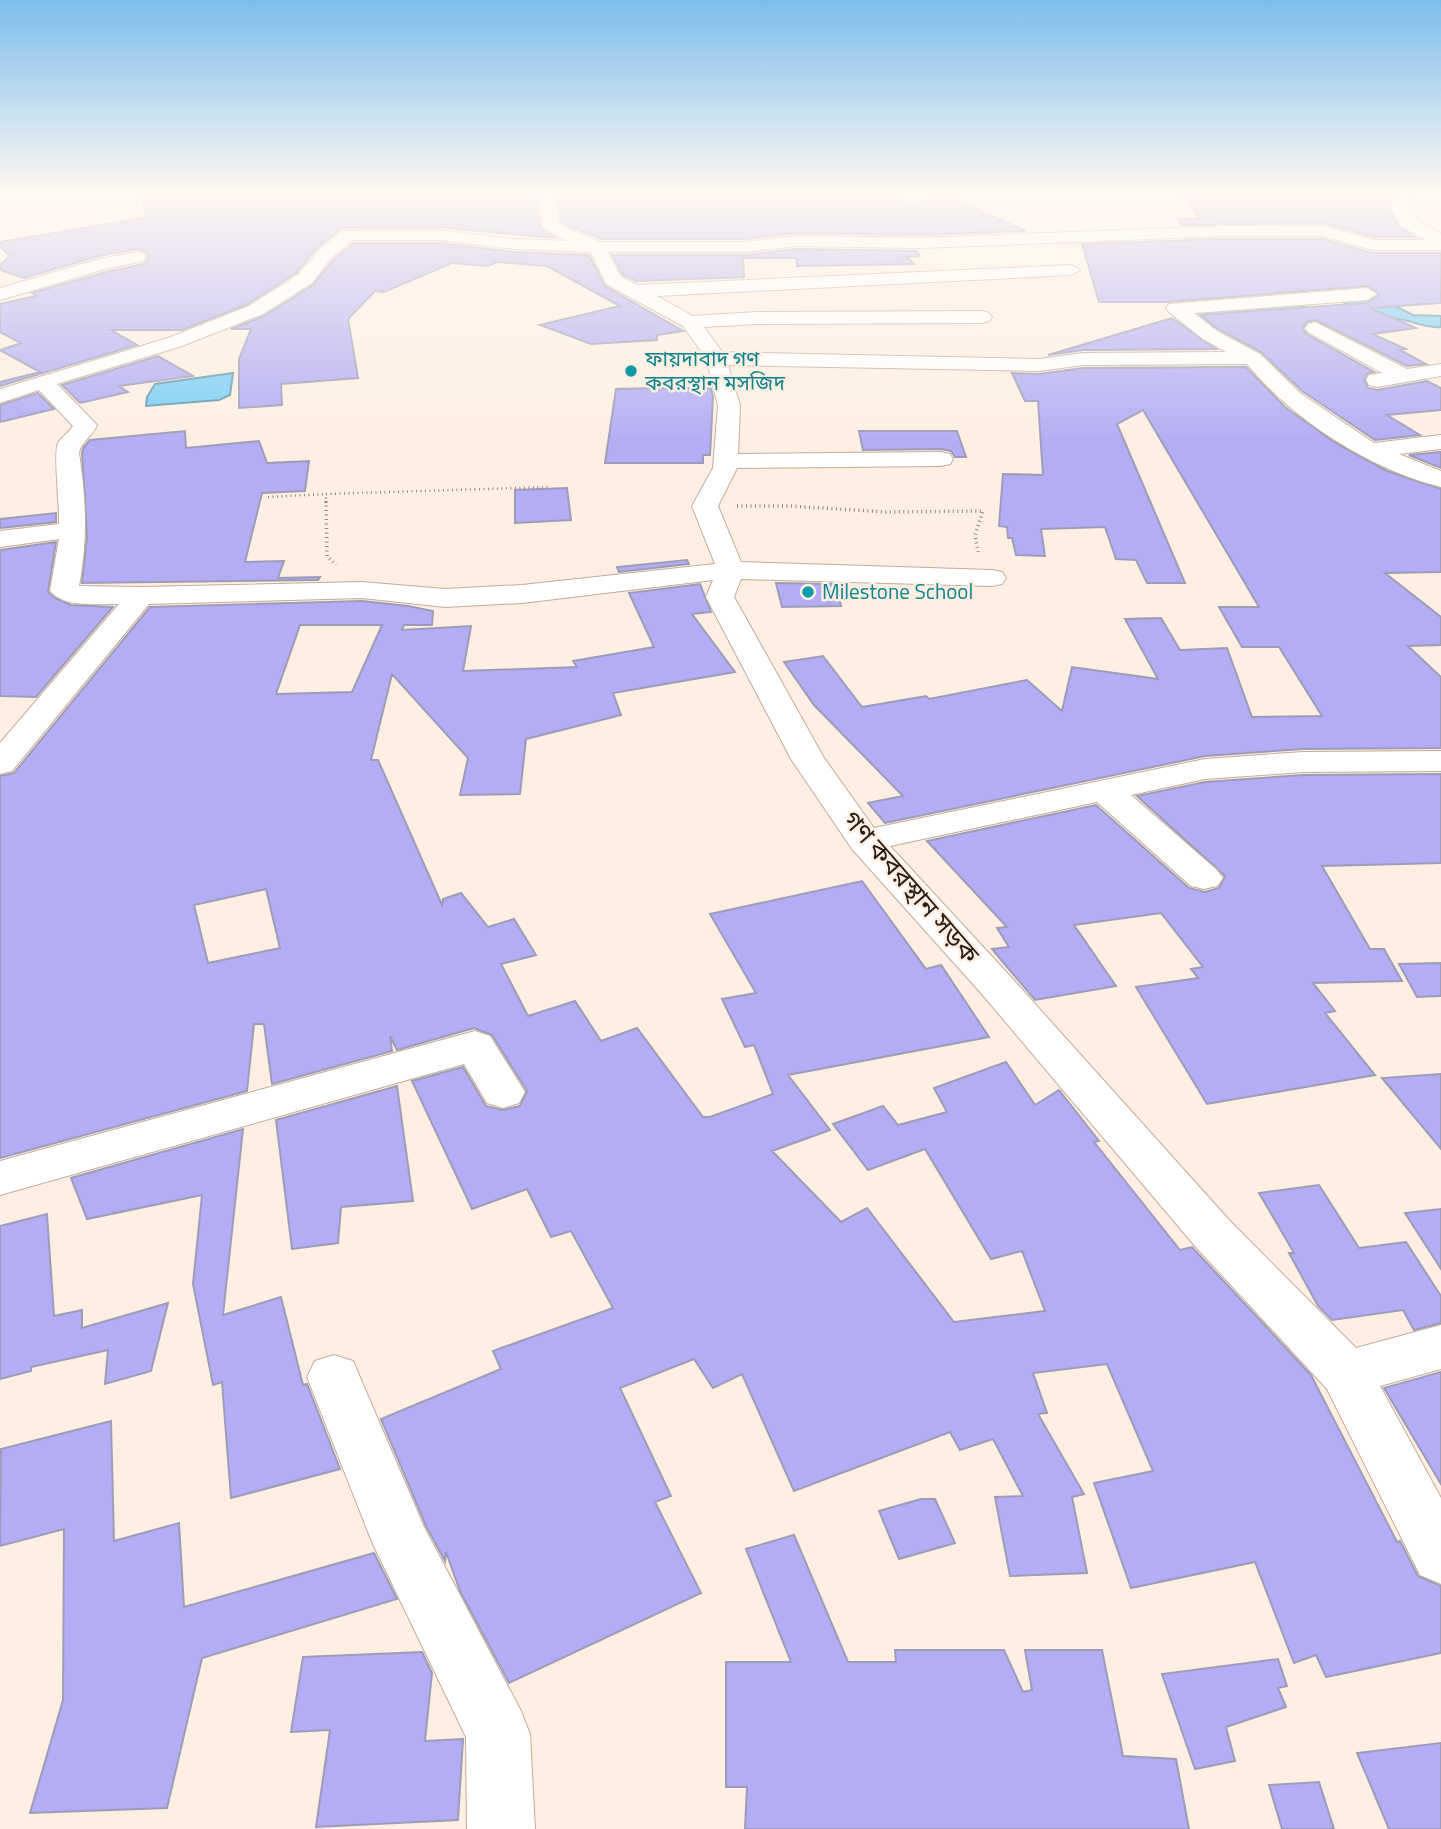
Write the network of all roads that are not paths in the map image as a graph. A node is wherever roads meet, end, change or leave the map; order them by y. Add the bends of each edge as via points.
1 (64, 275) edge
2 (310, 275) edge
3 (611, 275) edge
4 (940, 275) edge
5 (634, 291) junction
6 (0, 294) edge
7 (1367, 294) dead end
8 (982, 317) dead end
9 (690, 322) junction
10 (1315, 328) dead end
11 (716, 358) junction
12 (1253, 358) junction
13 (1441, 370) edge
14 (1402, 375) junction
15 (43, 382) junction
16 (1365, 382) dead end
17 (0, 396) edge
18 (1441, 442) edge
19 (1370, 450) junction
20 (941, 459) dead end
21 (725, 460) junction
22 (1441, 480) edge
23 (71, 530) junction
24 (0, 539) edge
25 (731, 570) junction
26 (992, 578) road end
27 (141, 596) junction
28 (1441, 761) edge
29 (0, 764) edge
30 (1104, 790) junction
31 (865, 841) junction
32 (1204, 878) dead end
33 (503, 1092) dead end
34 (0, 1178) edge
35 (1441, 1348) edge
36 (1346, 1373) junction
37 (334, 1377) dead end
38 (1441, 1556) edge
39 (501, 1829) edge

1 - 6 street
2 - 15 street via 195,337
3 - 5 street
4 - 5 street
5 - 9 street
7 - 12 street via 1176,308 1210,335
8 - 9 street
9 - 11 street
10 - 14 street
11 - 12 street via 1039,365 1083,359
11 - 21 street via 729,405
12 - 19 street via 1271,381
13 - 14 street
14 - 16 street
15 - 17 street
15 - 23 street via 85,425 67,453 73,496
18 - 19 street
19 - 22 street
20 - 21 street
21 - 25 street via 705,506
23 - 24 street
23 - 27 street via 72,553 64,590
25 - 26 street
25 - 27 street via 522,594 445,597 362,590
25 - 31 street, গণ কবরস্থান সড়ক via 720,597 808,758
27 - 29 street
28 - 30 street via 1303,762 1205,769
30 - 31 street
30 - 32 street
31 - 36 street, গণ কবরস্থান সড়ক via 1212,1233
33 - 34 street via 475,1045
35 - 36 street
36 - 38 street, গণ কবরস্থান সড়ক
37 - 39 street via 401,1542 498,1734

